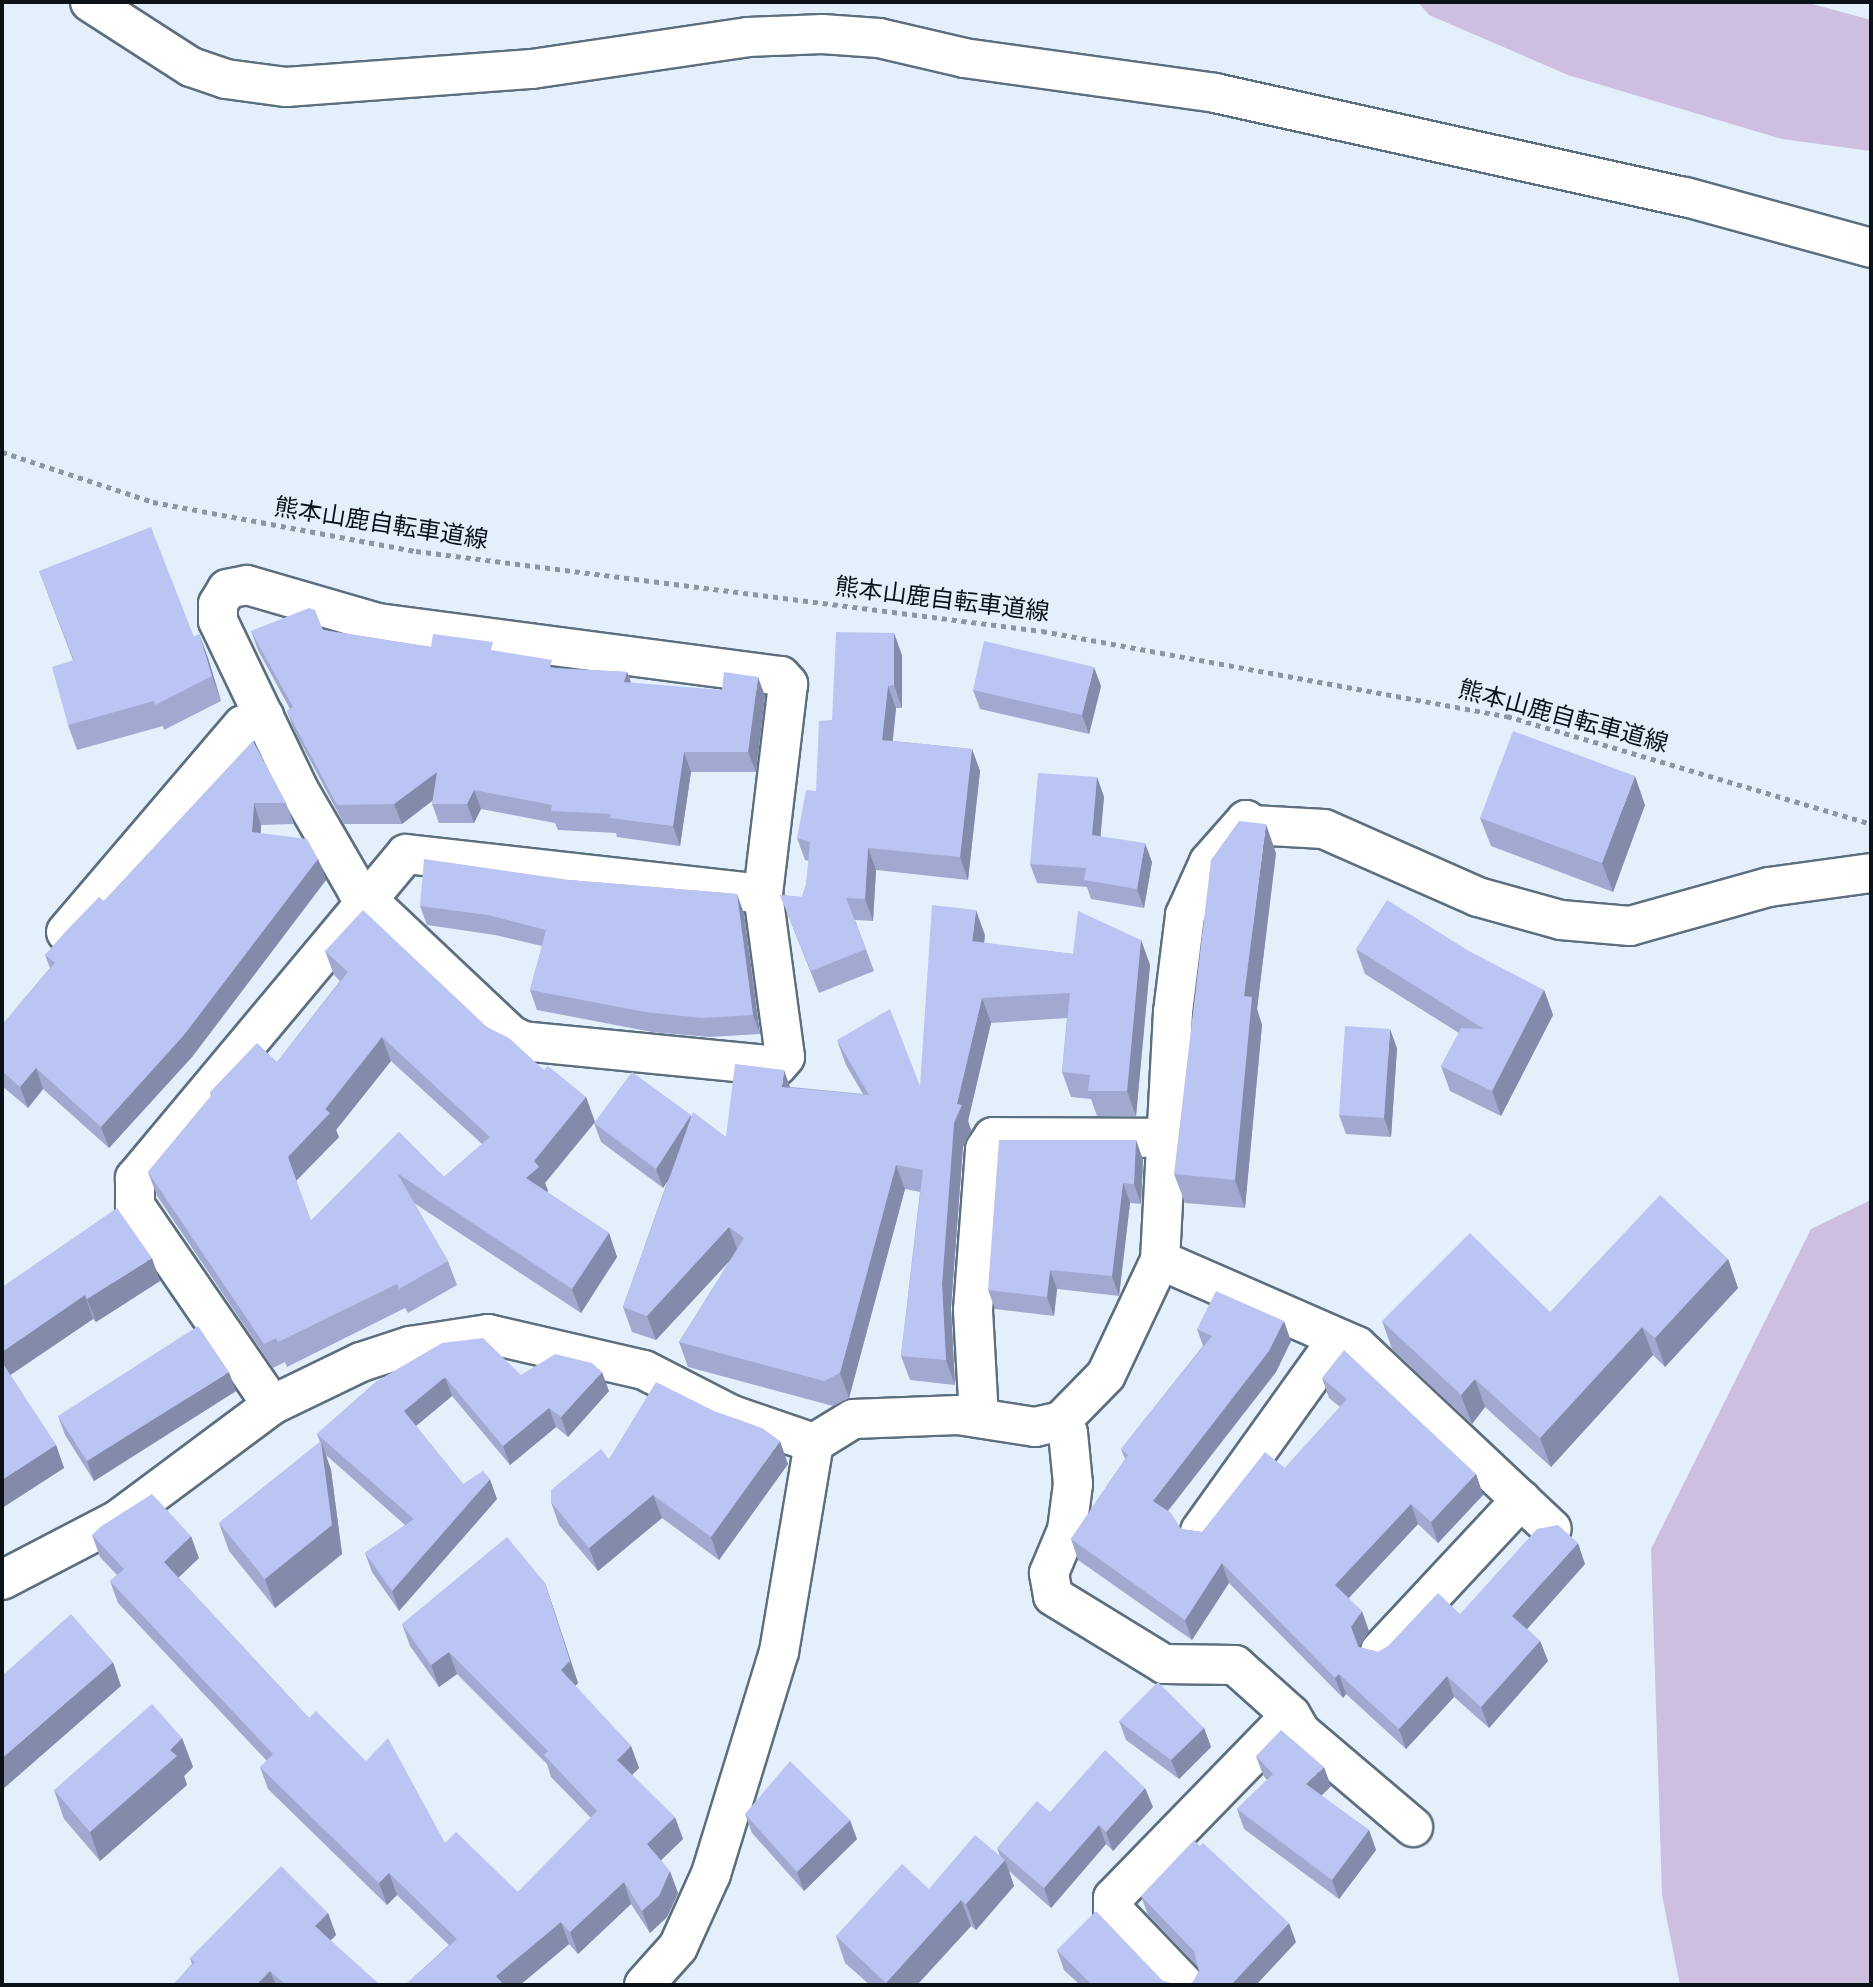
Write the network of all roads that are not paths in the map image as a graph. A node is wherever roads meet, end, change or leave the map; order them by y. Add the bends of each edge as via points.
1 (90, 2) edge
2 (1871, 248) edge
3 (264, 716) junction
4 (1871, 873) edge
5 (763, 894) junction
6 (366, 897) junction
7 (66, 932) edge
8 (1169, 1138) junction
9 (1160, 1260) junction
10 (1338, 1338) junction
11 (272, 1405) junction
12 (979, 1418) junction
13 (1061, 1421) junction
14 (814, 1443) junction
15 (1521, 1500) junction
16 (1552, 1529) edge
17 (1200, 1531) edge
18 (2, 1580) edge
19 (1380, 1651) edge
20 (1291, 1715) junction
21 (1413, 1827) dead end
22 (644, 1985) edge
23 (1185, 1985) edge

1 - 2 street via 191,67 226,79 286,87 532,69 748,37 822,34 879,38 964,58 1215,93 1686,197
3 - 5 street via 218,621 218,604 227,589 247,585 378,623 781,676 788,684
3 - 6 street via 299,790 357,890
3 - 7 street via 243,725
4 - 8 street via 1769,887 1630,926 1561,920 1478,897 1324,829 1252,825 1246,820 1209,862 1185,915 1173,1012
5 - 6 street via 407,854
5 - 6 street via 785,1057 777,1066 523,1041
6 - 11 street via 135,1178 135,1206
8 - 9 street
8 - 12 street via 993,1137 985,1149 973,1310
9 - 10 street
9 - 13 street via 1106,1375
10 - 15 street via 1357,1346
10 - 17 street
11 - 14 street via 361,1362 410,1346 488,1334 644,1370 732,1415
11 - 18 street via 119,1519
12 - 13 street via 1035,1427
12 - 14 street via 853,1419
13 - 20 street via 1068,1433 1073,1484 1067,1530 1049,1573 1053,1597 1164,1664 1235,1665
14 - 22 street via 779,1652 711,1874 678,1947
15 - 16 street
15 - 19 street
20 - 21 street via 1301,1732
20 - 23 street via 1112,1898 1113,1910

